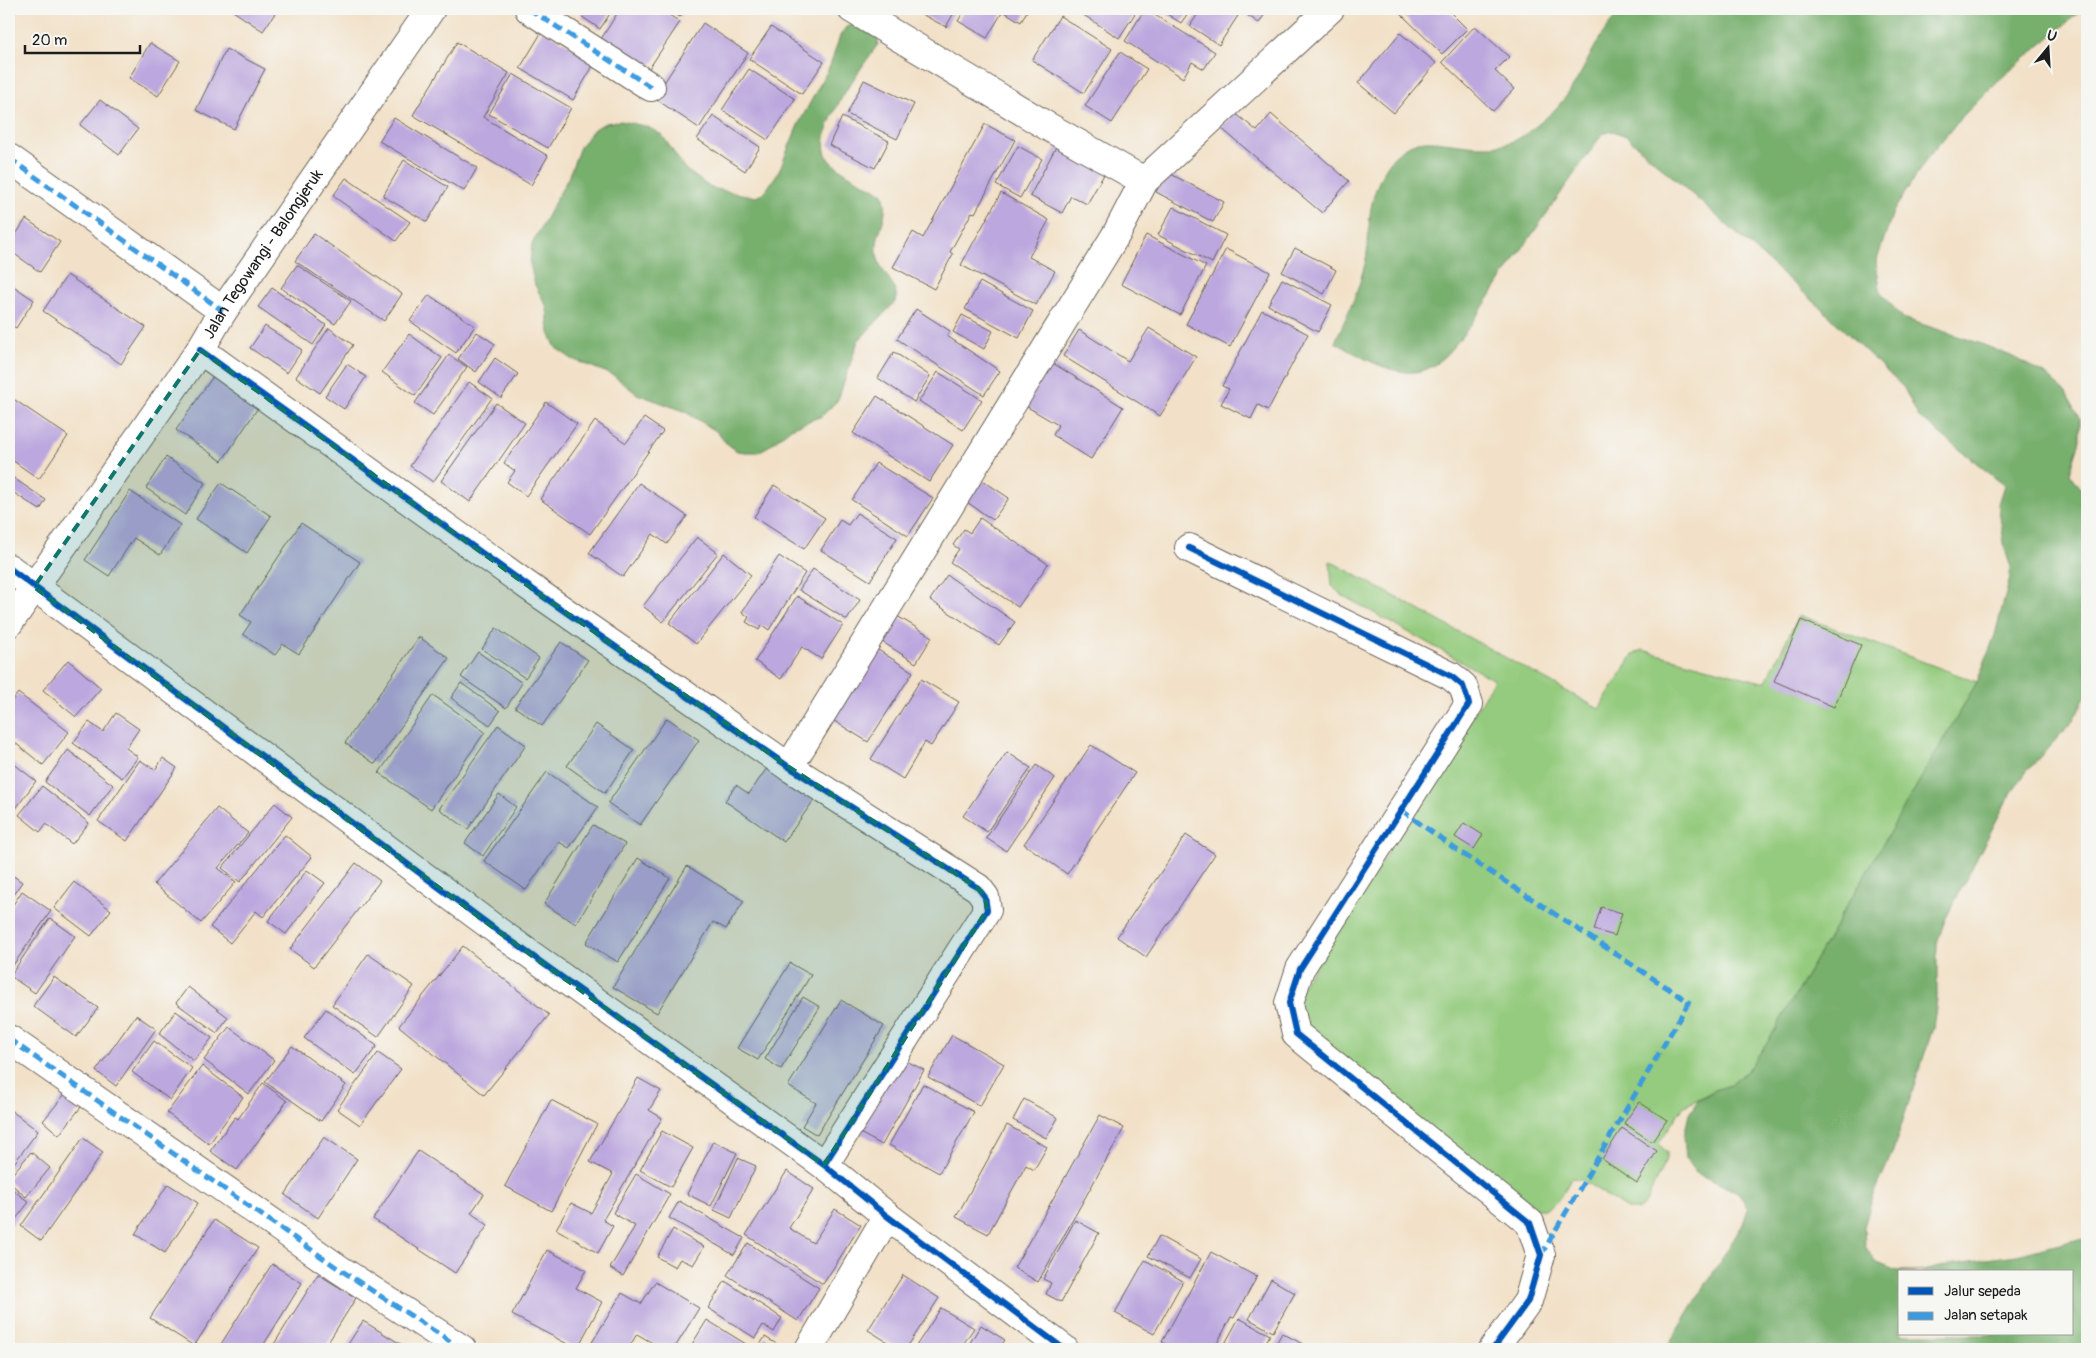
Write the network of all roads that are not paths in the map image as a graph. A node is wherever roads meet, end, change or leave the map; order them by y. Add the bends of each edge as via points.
1 (431, 9) edge
2 (529, 9) edge
3 (852, 9) edge
4 (1330, 9) edge
5 (651, 87) dead end
6 (9, 158) edge
7 (1144, 181) junction
8 (223, 311) junction
9 (200, 350) junction
10 (1189, 548) dead end
11 (9, 568) edge
12 (34, 587) junction
13 (9, 624) edge
14 (789, 767) junction
15 (9, 1039) edge
16 (824, 1165) junction
17 (887, 1216) junction
18 (462, 1349) edge
19 (809, 1349) edge
20 (1064, 1349) edge
21 (1493, 1349) edge

1 - 8 street, Jalan Tegowangi - Balongjeruk
2 - 5 street
3 - 7 street
4 - 7 street
6 - 8 street
7 - 14 street via 1107,249
8 - 9 street, Jalan Tegowangi - Balongjeruk
9 - 12 street, Jalan Tegowangi - Balongjeruk
9 - 14 street via 528,586
10 - 21 street via 1451,676 1463,686 1469,704 1300,969 1289,1003 1296,1034 1530,1223 1541,1255 1528,1301
11 - 12 street
12 - 13 street, Jalan Tegowangi - Balongjeruk
12 - 16 street via 499,932
14 - 16 street via 978,888 986,903 986,910
15 - 18 street via 339,1269
16 - 17 street
17 - 19 street
17 - 20 street

